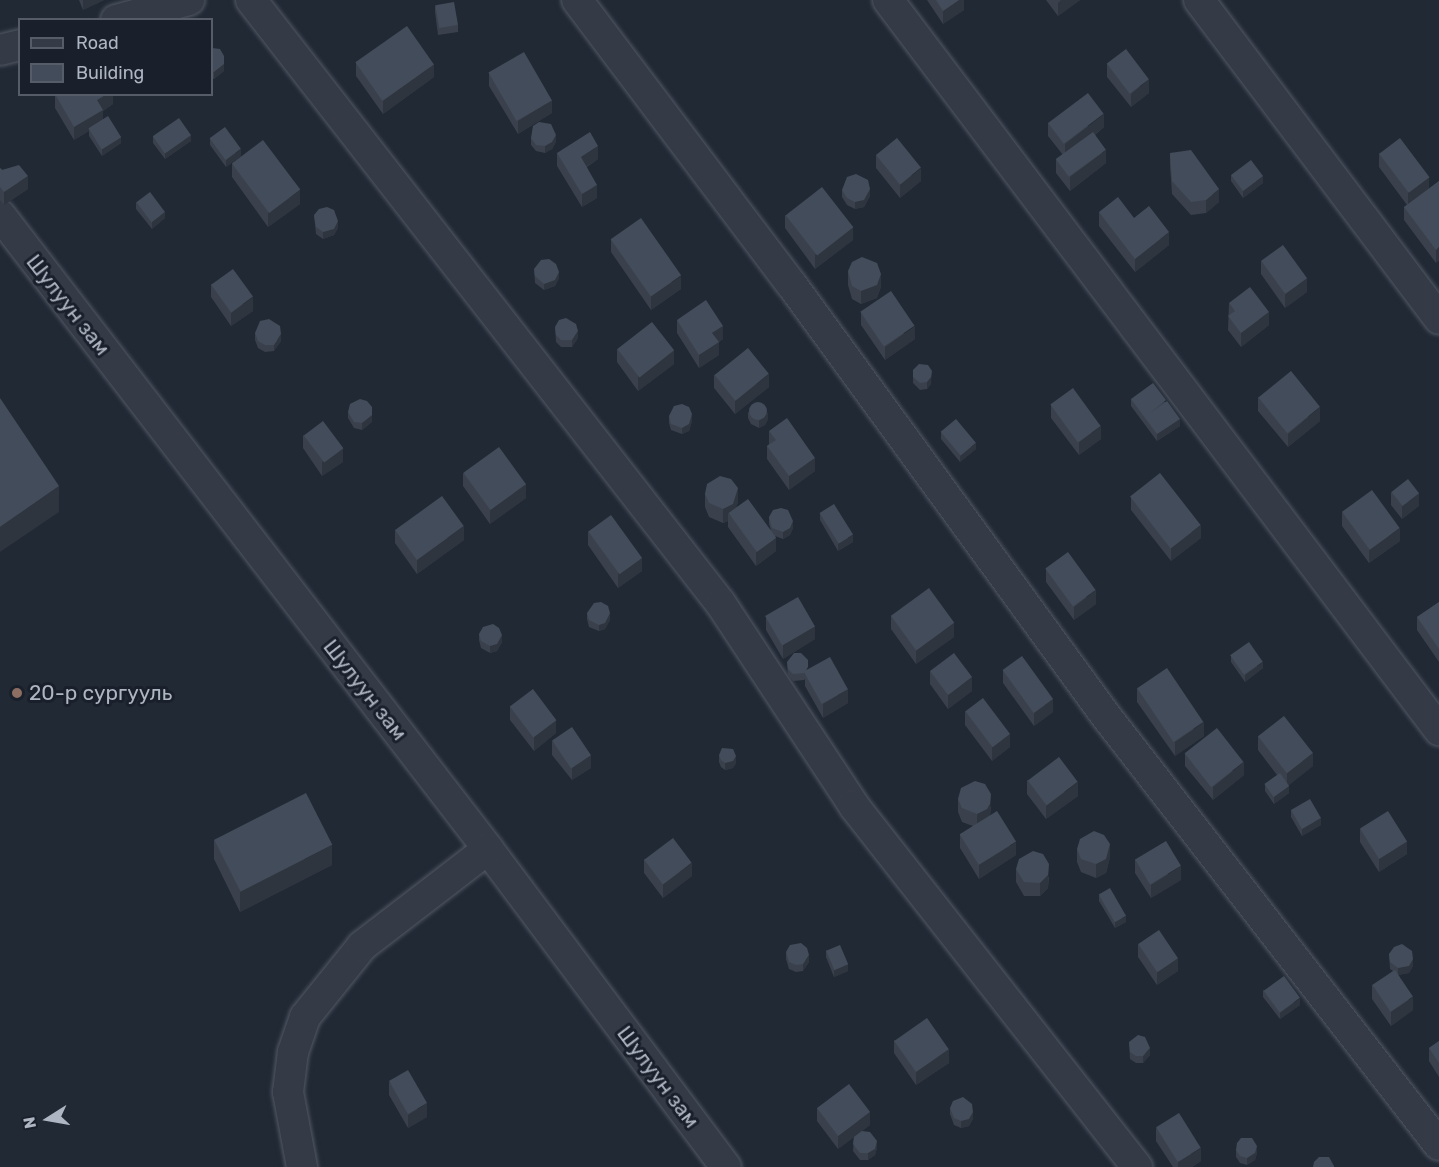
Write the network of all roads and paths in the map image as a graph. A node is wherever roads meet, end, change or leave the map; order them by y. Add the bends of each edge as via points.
1 (189, 0) edge
2 (251, 0) edge
3 (577, 0) edge
4 (888, 0) edge
5 (1199, 0) edge
6 (123, 18) edge
7 (18, 46) edge
8 (0, 51) edge
9 (0, 215) edge
10 (1439, 319) edge
11 (1439, 730) edge
12 (488, 849) junction
13 (1439, 1145) edge
14 (1439, 1156) edge
15 (302, 1167) edge
16 (726, 1167) edge
17 (1137, 1167) edge
18 (1425, 1167) edge

1 - 6 street
2 - 17 street via 721,604 854,806
3 - 13 street via 792,285 1106,716
4 - 11 street
5 - 10 street
7 - 8 street
9 - 12 street, Шулуун зам
12 - 15 street via 362,946 305,1017 293,1052 288,1092
12 - 16 street, Шулуун зам
14 - 18 street

